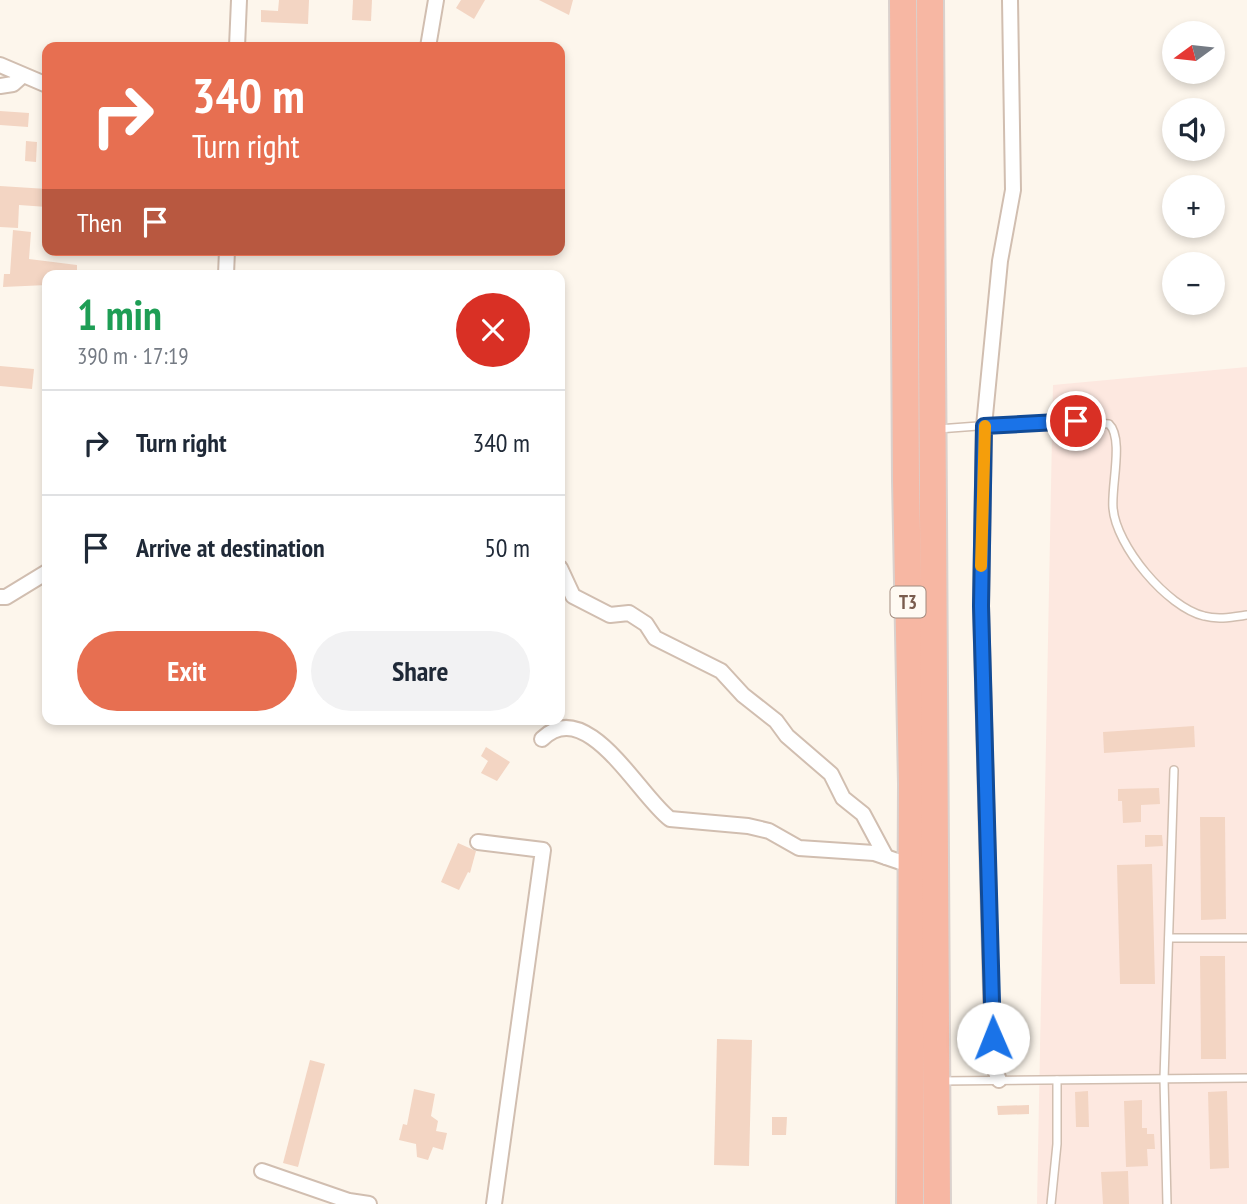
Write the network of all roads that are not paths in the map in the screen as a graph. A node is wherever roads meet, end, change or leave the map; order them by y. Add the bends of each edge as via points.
1 (239, 0) edge
2 (436, 0) edge
3 (903, 0) edge
4 (930, 0) edge
5 (1010, 0) edge
6 (237, 42) edge
7 (429, 42) edge
8 (0, 65) edge
9 (22, 76) junction
10 (42, 83) edge
11 (0, 86) edge
12 (984, 426) junction
13 (934, 429) junction
14 (42, 575) edge
15 (565, 579) edge
16 (0, 597) edge
17 (1247, 615) edge
18 (542, 739) dead end
19 (1174, 770) dead end
20 (478, 842) dead end
21 (886, 857) junction
22 (912, 866) junction
23 (1169, 938) junction
24 (1247, 938) edge
25 (1247, 1078) edge
26 (1164, 1079) junction
27 (999, 1080) junction
28 (1057, 1080) junction
29 (936, 1081) junction
30 (262, 1171) dead end
31 (369, 1204) edge
32 (494, 1204) edge
33 (910, 1204) edge
34 (937, 1204) edge
35 (1051, 1204) edge
36 (1167, 1204) edge

1 - 6 street
2 - 7 street
3 - 22 highway, T3
4 - 13 highway, T3
5 - 12 street via 1013,190 1000,261
8 - 9 street
9 - 10 street
9 - 11 street via 13,84
12 - 13 lane
12 - 17 lane via 1060,420 1109,424 1117,435 1116,522 1158,588 1203,616
12 - 27 street via 981,606 993,1065
13 - 29 highway, T3
14 - 16 street
15 - 21 street via 573,596 610,615 629,613 646,624 655,638 721,671 831,775 843,798 863,814
18 - 21 street via 565,726 577,728 600,744 670,819 748,826 769,831 799,848
19 - 23 lane
20 - 32 street via 543,850
21 - 22 street
22 - 33 highway, T3
23 - 24 lane
23 - 26 lane
25 - 26 lane
26 - 28 lane
26 - 36 lane
27 - 28 lane
27 - 29 lane
28 - 35 lane
29 - 34 highway, T3
30 - 31 street

